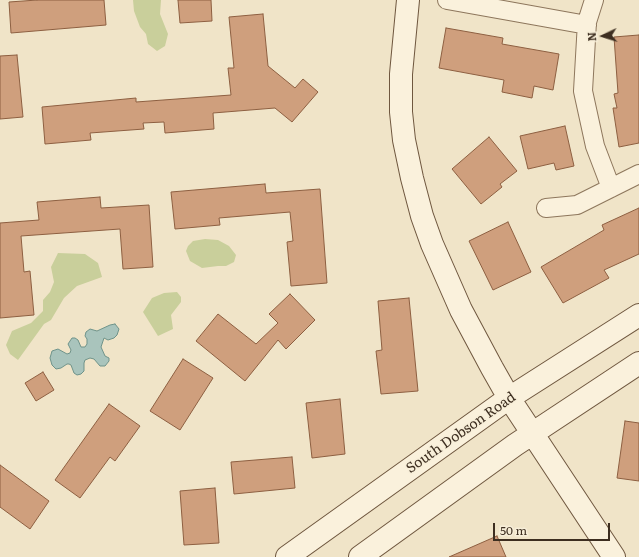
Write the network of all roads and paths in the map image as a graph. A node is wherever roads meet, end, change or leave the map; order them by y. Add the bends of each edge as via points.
1 (408, 0) edge
2 (447, 0) edge
3 (594, 0) edge
4 (586, 26) junction
5 (639, 174) edge
6 (611, 188) junction
7 (546, 208) dead end
8 (639, 315) edge
9 (639, 363) edge
10 (509, 398) junction
11 (533, 433) junction
12 (287, 557) edge
13 (360, 557) edge
14 (614, 557) edge

1 - 10 main road via 401,74 401,112 414,186 444,274
2 - 4 street
3 - 4 street
4 - 6 street via 583,91 595,146
5 - 6 street
6 - 7 street via 577,205
8 - 10 main road, South Dobson Road
9 - 11 main road
10 - 11 main road
10 - 12 main road, South Dobson Road
11 - 13 main road
11 - 14 main road

